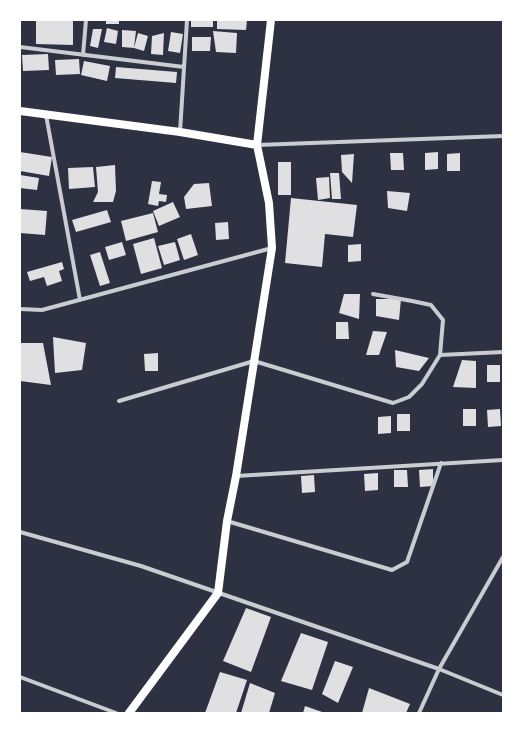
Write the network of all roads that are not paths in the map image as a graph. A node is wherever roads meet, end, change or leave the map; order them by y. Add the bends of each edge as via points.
1 (86, 20) edge
2 (187, 20) edge
3 (271, 20) edge
4 (20, 47) edge
5 (83, 55) junction
6 (184, 67) junction
7 (20, 111) edge
8 (46, 115) junction
9 (180, 132) junction
10 (503, 136) edge
11 (257, 145) junction
12 (272, 248) junction
13 (374, 294) dead end
14 (80, 300) junction
15 (20, 309) edge
16 (503, 352) edge
17 (440, 355) junction
18 (254, 361) junction
19 (119, 401) dead end
20 (503, 460) edge
21 (441, 463) junction
22 (236, 476) junction
23 (227, 521) junction
24 (20, 532) edge
25 (503, 557) edge
26 (218, 593) junction
27 (439, 669) junction
28 (20, 677) edge
29 (503, 695) edge
30 (116, 713) edge
31 (129, 713) edge
32 (419, 713) edge

1 - 5 street
2 - 6 street
3 - 11 main road
4 - 5 street
5 - 6 street
6 - 9 street
7 - 8 main road
8 - 9 main road
8 - 14 street
9 - 11 main road
10 - 11 street
11 - 12 main road via 269,203
12 - 14 street
12 - 18 main road
13 - 17 street via 431,305 443,320
14 - 15 street via 42,310
16 - 17 street
17 - 18 street via 422,384 409,397 393,403
18 - 19 street
18 - 22 main road
20 - 21 street
21 - 22 street
21 - 23 street via 407,562 392,570
22 - 23 main road
23 - 26 main road
24 - 26 street via 142,566
25 - 27 street
26 - 27 street
26 - 31 main road
27 - 29 street
27 - 32 street
28 - 30 street

